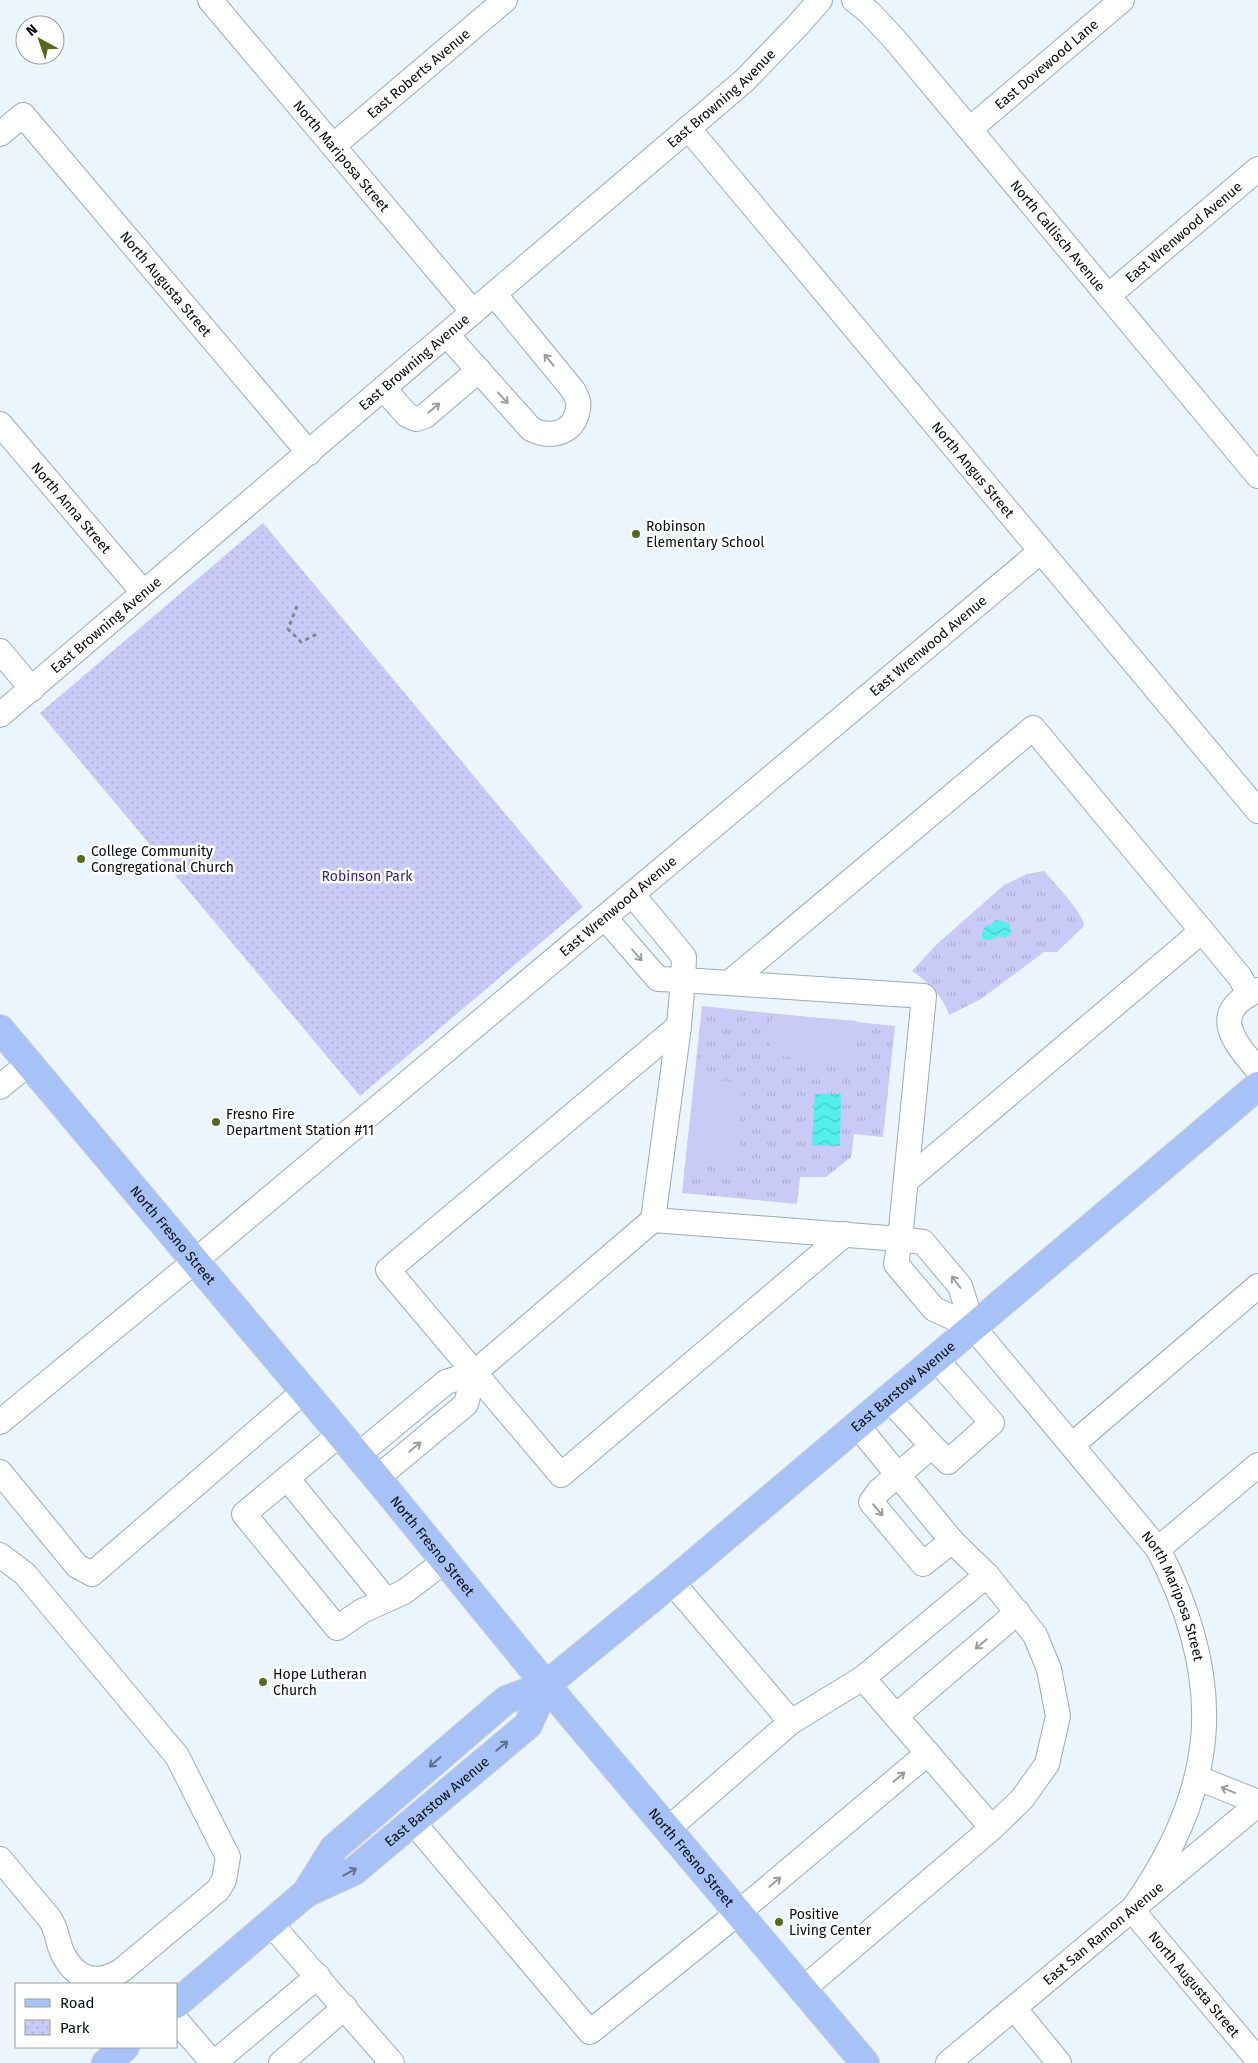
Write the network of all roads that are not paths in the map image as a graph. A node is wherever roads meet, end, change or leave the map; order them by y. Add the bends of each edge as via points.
1 (210, 0) edge
2 (820, 0) edge
3 (854, 0) edge
4 (1122, 0) edge
5 (502, 1) edge
6 (688, 128) junction
7 (970, 129) junction
8 (0, 134) edge
9 (333, 146) junction
10 (1258, 169) edge
11 (495, 295) junction
12 (1108, 296) junction
13 (473, 312) junction
14 (447, 335) junction
15 (479, 370) junction
16 (384, 389) junction
17 (0, 424) edge
18 (309, 453) junction
19 (1254, 463) edge
20 (1041, 551) junction
21 (143, 592) junction
22 (0, 651) edge
23 (32, 688) junction
24 (0, 715) edge
25 (1258, 811) edge
26 (632, 894) junction
27 (605, 918) junction
28 (1202, 931) junction
29 (683, 980) junction
30 (730, 983) junction
31 (1254, 992) edge
32 (680, 1026) junction
33 (0, 1029) edge
34 (28, 1063) junction
35 (1258, 1070) edge
36 (2, 1084) edge
37 (1258, 1086) edge
38 (906, 1181) junction
39 (654, 1220) junction
40 (845, 1234) junction
41 (900, 1238) junction
42 (195, 1261) junction
43 (1258, 1286) edge
44 (972, 1327) junction
45 (936, 1359) junction
46 (474, 1373) junction
47 (304, 1392) junction
48 (888, 1398) junction
49 (0, 1422) edge
50 (857, 1425) junction
51 (340, 1434) junction
52 (1072, 1445) junction
53 (932, 1446) junction
54 (358, 1455) junction
55 (1258, 1465) edge
56 (0, 1472) edge
57 (897, 1474) junction
58 (287, 1478) junction
59 (378, 1478) junction
60 (952, 1541) junction
61 (1158, 1549) junction
62 (0, 1555) edge
63 (445, 1561) junction
64 (987, 1575) junction
65 (672, 1582) junction
66 (386, 1600) junction
67 (1018, 1612) junction
68 (864, 1678) junction
69 (546, 1685) junction
70 (896, 1716) junction
71 (791, 1722) junction
72 (928, 1753) junction
73 (1198, 1778) junction
74 (1258, 1803) edge
75 (413, 1822) junction
76 (992, 1828) junction
77 (668, 1829) junction
78 (0, 1859) edge
79 (306, 1893) junction
80 (1132, 1910) junction
81 (738, 1913) junction
82 (271, 1924) junction
83 (318, 1976) junction
84 (803, 1989) junction
85 (178, 2002) edge
86 (345, 2007) junction
87 (1014, 2008) junction
88 (178, 2022) edge
89 (124, 2048) edge
90 (1258, 2060) edge
91 (106, 2063) edge
92 (214, 2063) edge
93 (282, 2063) edge
94 (392, 2063) edge
95 (865, 2063) edge
96 (948, 2063) edge
97 (1060, 2063) edge

1 - 9 street, North Mariposa Street
2 - 6 street, East Browning Avenue via 752,73
3 - 7 street, North Callisch Avenue via 896,41
4 - 7 street, East Dovewood Lane
5 - 9 street, East Roberts Avenue
6 - 11 street, East Browning Avenue
6 - 20 street, North Angus Street
7 - 12 street, North Callisch Avenue
8 - 18 street, North Augusta Street via 23,115
9 - 13 street, North Mariposa Street
10 - 12 street, East Wrenwood Avenue
11 - 13 street, East Browning Avenue
15 -> 11 street via 531,428 541,434 555,434 570,428 579,403 573,390
12 - 19 street, North Callisch Avenue
13 - 14 street, East Browning Avenue
14 - 15 street
14 - 16 street, East Browning Avenue
16 -> 15 street via 416,419 425,416
16 - 18 street, East Browning Avenue
17 - 21 street, North Anna Street
18 - 21 street, East Browning Avenue
20 - 25 street, North Angus Street
20 - 26 street, East Wrenwood Avenue
21 - 23 street, East Browning Avenue
22 - 23 street
23 - 24 street, East Browning Avenue
26 - 27 street, East Wrenwood Avenue
26 - 29 street via 684,957
27 -> 29 street via 658,979
27 - 42 street, East Wrenwood Avenue
28 - 30 street via 1033,728
28 - 31 street
28 - 38 street
29 - 30 street
29 - 32 street
30 - 38 street via 924,996
31 - 35 street via 1239,1000 1230,1010 1229,1022 1230,1033 1238,1047
32 - 39 street
32 - 46 street via 388,1270
33 - 34 main road, North Fresno Street
34 - 36 street
34 - 42 main road, North Fresno Street
37 - 44 main road, East Barstow Avenue
38 - 41 street
39 - 40 street
39 - 46 street
40 - 41 street
40 - 46 street via 561,1475
44 -> 41 street via 960,1286 923,1242
41 - 44 street via 896,1264 934,1309
42 - 47 main road, North Fresno Street
42 - 49 street, East Wrenwood Avenue
43 - 52 street
44 - 45 main road, East Barstow Avenue
44 - 52 street, North Mariposa Street
45 - 48 main road, East Barstow Avenue
45 - 53 street via 992,1423 948,1462
46 - 54 street via 446,1382
59 -> 46 street via 466,1404
47 - 51 main road, North Fresno Street
47 - 56 street via 92,1574 77,1566
48 - 50 main road, East Barstow Avenue
48 - 53 street
50 - 57 street
50 - 65 main road, East Barstow Avenue
51 - 54 main road, North Fresno Street
51 - 58 street
52 - 61 street, North Mariposa Street
53 - 57 street
54 - 59 main road, North Fresno Street
55 - 61 street
57 - 60 street
57 -> 60 street via 871,1502 923,1564
58 - 66 street
58 - 66 street via 244,1514 250,1522 337,1628
59 - 63 main road, North Fresno Street
60 - 64 street
61 - 73 street, North Mariposa Street via 1186,1610 1200,1664 1204,1724
62 - 78 street via 25,1574 177,1756 228,1857 224,1880 218,1890 122,1970 101,1980 80,1975 70,1966 50,1919
63 - 66 street via 404,1592
63 - 69 main road, North Fresno Street
64 - 67 street
64 - 68 street
65 - 69 main road, East Barstow Avenue
65 - 71 street
67 -> 70 street
67 - 76 street via 1035,1635 1049,1669 1058,1716 1047,1764 1022,1799
68 - 70 street
68 - 71 street
75 -> 69 main road, East Barstow Avenue via 528,1725
69 - 77 main road, North Fresno Street
69 -> 79 main road, East Barstow Avenue via 506,1700 334,1848
70 - 72 street
71 - 77 street
72 - 76 street
81 -> 72 street
74 -> 73 street
73 - 80 street, North Mariposa Street via 1172,1846 1155,1878
74 - 80 street, East San Ramon Avenue
79 -> 75 main road, East Barstow Avenue via 354,1871
75 - 81 street via 590,2032
76 - 84 street
77 - 81 main road, North Fresno Street
79 - 82 main road, East Barstow Avenue
80 - 87 street, East San Ramon Avenue
80 - 90 street, North Augusta Street
81 - 84 main road, North Fresno Street
82 - 83 street
82 - 85 main road, East Barstow Avenue
83 - 86 street
83 - 92 street
84 - 95 main road, North Fresno Street
86 - 93 street
86 - 94 street
87 - 96 street, East San Ramon Avenue
87 - 97 street
88 - 92 street
89 - 91 main road

